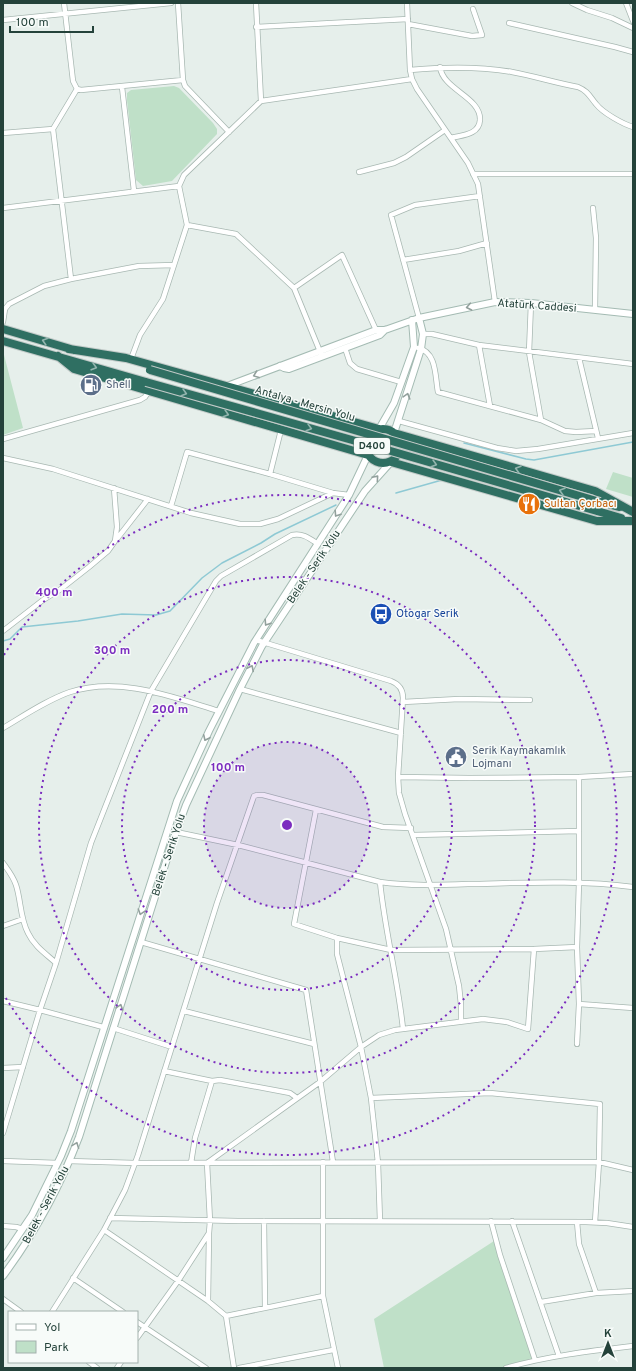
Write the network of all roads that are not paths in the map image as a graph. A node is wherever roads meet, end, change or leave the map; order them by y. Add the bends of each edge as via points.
1 (64, 3) edge
2 (171, 3) edge
3 (178, 3) edge
4 (256, 3) edge
5 (407, 3) edge
6 (572, 3) edge
7 (626, 3) edge
8 (473, 9) dead end
9 (65, 14) junction
10 (3, 20) edge
11 (408, 21) junction
12 (633, 21) edge
13 (509, 23) dead end
14 (256, 27) junction
15 (633, 28) edge
16 (633, 52) edge
17 (440, 67) junction
18 (410, 70) junction
19 (412, 79) junction
20 (183, 80) junction
21 (122, 87) junction
22 (77, 89) junction
23 (261, 101) junction
24 (633, 127) edge
25 (53, 129) junction
26 (445, 130) junction
27 (228, 132) junction
28 (3, 133) edge
29 (451, 138) junction
30 (359, 172) dead end
31 (473, 174) junction
32 (633, 174) edge
33 (179, 186) junction
34 (134, 191) junction
35 (480, 196) junction
36 (62, 201) junction
37 (3, 208) edge
38 (593, 208) dead end
39 (187, 225) junction
40 (487, 243) junction
41 (403, 260) junction
42 (174, 265) junction
43 (71, 279) junction
44 (294, 288) junction
45 (495, 302) junction
46 (531, 303) junction
47 (4, 309) edge
48 (595, 310) junction
49 (633, 314) edge
50 (419, 318) junction
51 (412, 320) junction
52 (3, 322) edge
53 (3, 329) edge
54 (376, 330) junction
55 (385, 330) junction
56 (423, 334) junction
57 (3, 341) edge
58 (479, 345) junction
59 (414, 347) junction
60 (345, 348) junction
61 (69, 349) junction
62 (421, 349) junction
63 (529, 352) junction
64 (321, 354) junction
65 (58, 356) junction
66 (579, 358) junction
67 (131, 359) junction
68 (633, 364) edge
69 (401, 382) junction
70 (227, 386) junction
71 (149, 391) junction
72 (490, 406) junction
73 (540, 420) junction
74 (399, 421) junction
75 (379, 429) junction
76 (281, 430) junction
77 (596, 431) junction
78 (633, 432) edge
79 (394, 433) junction
80 (598, 438) junction
81 (3, 439) edge
82 (368, 455) junction
83 (3, 458) edge
84 (391, 462) junction
85 (270, 474) junction
86 (114, 488) junction
87 (333, 493) junction
88 (349, 495) junction
89 (148, 499) junction
90 (171, 506) junction
91 (633, 512) edge
92 (632, 521) edge
93 (115, 541) junction
94 (318, 544) junction
95 (3, 631) edge
96 (256, 640) junction
97 (264, 642) junction
98 (240, 689) junction
99 (152, 691) junction
100 (530, 700) dead end
101 (403, 702) junction
102 (219, 711) junction
103 (3, 728) edge
104 (401, 733) junction
105 (633, 774) edge
106 (398, 777) junction
107 (579, 777) junction
108 (316, 810) junction
109 (411, 828) junction
110 (579, 831) junction
111 (176, 832) junction
112 (413, 834) junction
113 (238, 845) junction
114 (3, 863) edge
115 (306, 863) junction
116 (380, 882) junction
117 (579, 882) junction
118 (430, 885) junction
119 (633, 887) edge
120 (23, 919) junction
121 (3, 926) edge
122 (337, 938) junction
123 (141, 942) junction
124 (577, 947) junction
125 (534, 949) junction
126 (391, 950) junction
127 (450, 950) junction
128 (200, 959) junction
129 (56, 963) junction
130 (3, 1001) edge
131 (579, 1004) junction
132 (633, 1008) edge
133 (40, 1010) junction
134 (184, 1010) junction
135 (461, 1021) junction
136 (103, 1027) junction
137 (113, 1028) junction
138 (403, 1029) junction
139 (314, 1044) junction
140 (577, 1044) dead end
141 (172, 1047) junction
142 (361, 1047) junction
143 (3, 1068) edge
144 (24, 1068) junction
145 (164, 1071) junction
146 (212, 1082) junction
147 (320, 1082) junction
148 (297, 1098) junction
149 (371, 1098) junction
150 (3, 1133) edge
151 (69, 1161) junction
152 (3, 1162) edge
153 (323, 1162) junction
154 (333, 1162) junction
155 (599, 1162) junction
156 (58, 1163) junction
157 (135, 1163) junction
158 (191, 1163) junction
159 (207, 1163) junction
160 (378, 1163) junction
161 (633, 1170) edge
162 (110, 1218) junction
163 (210, 1221) junction
164 (264, 1221) junction
165 (324, 1221) junction
166 (380, 1221) junction
167 (491, 1221) junction
168 (512, 1221) junction
169 (576, 1222) junction
170 (595, 1222) junction
171 (3, 1226) edge
172 (633, 1228) edge
173 (23, 1229) junction
174 (104, 1230) junction
175 (209, 1233) junction
176 (3, 1258) edge
177 (3, 1276) edge
178 (73, 1278) junction
179 (178, 1281) junction
180 (633, 1291) edge
181 (596, 1293) junction
182 (323, 1296) junction
183 (3, 1299) edge
184 (208, 1301) junction
185 (541, 1302) junction
186 (265, 1307) junction
187 (20, 1311) edge
188 (53, 1311) edge
189 (122, 1311) edge
190 (226, 1316) junction
191 (138, 1323) edge
192 (145, 1327) junction
193 (138, 1337) edge
194 (633, 1346) edge
195 (333, 1350) junction
196 (558, 1356) junction
197 (535, 1360) junction
198 (206, 1368) edge
199 (234, 1368) edge
200 (239, 1368) edge
201 (338, 1368) edge
202 (506, 1368) edge

1 - 9 street
2 - 9 street
3 - 20 street
4 - 14 street
5 - 11 street
6 - 15 street
7 - 12 street
8 - 11 street via 482,35 472,36
9 - 10 street
9 - 22 street via 73,81
11 - 14 street
11 - 18 street
13 - 16 street
14 - 23 street
17 - 18 street
17 - 24 street via 512,72 578,87 587,92 602,110
17 - 29 street via 444,78 477,107 480,115 480,125 474,132
18 - 19 street
19 - 23 street
19 - 26 street
20 - 21 street
20 - 27 street via 185,86
21 - 22 street
21 - 34 street
22 - 25 street
23 - 27 street
25 - 28 street
25 - 36 street
26 - 29 street
26 - 30 street via 394,163
27 - 33 street via 184,175
29 - 31 street
31 - 32 street
31 - 35 street
33 - 34 street
33 - 39 street
34 - 36 street
35 - 40 street
35 - 41 street via 420,204 391,215
36 - 37 street
36 - 43 street
38 - 48 street via 596,238
39 - 42 street
39 - 44 street via 236,234
40 - 41 street via 458,251
40 - 45 street
41 - 50 street
42 - 43 street via 139,266
42 - 67 street via 162,299 140,335
43 - 47 street via 38,289
44 - 54 street via 342,255
44 - 64 street
45 - 46 main road, Atatürk Caddesi
45 -> 50 main road, Atatürk Caddesi
46 - 48 main road, Atatürk Caddesi
46 - 63 street
47 - 52 street
48 - 49 main road, Atatürk Caddesi
50 - 51 main road, Atatürk Caddesi
50 - 56 main road
51 - 55 main road, Atatürk Caddesi
51 - 59 main road
61 -> 53 highway, Antalya - Mersin Yolu / D400
54 - 55 main road, Atatürk Caddesi
54 - 64 main road, Atatürk Caddesi
55 - 60 main road via 380,335
56 - 58 street
56 - 62 main road
57 - 65 highway, Antalya - Mersin Yolu / D400
58 - 63 street
58 - 72 street
59 - 62 street
59 - 69 main road
60 - 64 main road
60 - 69 street via 350,363 357,369
61 - 67 highway
91 -> 61 highway, Antalya - Mersin Yolu / D400, bridge via 150,370
62 - 72 street via 428,352 432,359 438,392
74 -> 62 main road
63 - 66 street
63 - 73 street
64 -> 70 main road, Atatürk Caddesi
65 - 71 highway via 74,369
65 -> 92 highway, Antalya - Mersin Yolu / D400, bridge
66 - 68 street
66 - 77 street
67 - 70 highway
69 - 75 main road via 394,403
70 - 75 highway
71 -> 76 highway
71 - 81 street via 140,400
72 - 73 street
73 - 77 street via 565,431
74 - 79 main road
74 - 80 street via 516,451 538,450
75 - 79 highway
75 - 82 highway via 367,440
76 - 82 highway
76 - 85 street
77 - 80 street
78 - 80 street
79 - 84 highway via 399,440 400,448
91 -> 79 highway via 595,491
82 - 84 highway via 376,462
82 - 88 main road, Belek - Serik Yolu
83 - 86 street via 53,468
84 - 92 highway via 596,521
97 -> 84 main road, Belek - Serik Yolu via 365,491
85 - 87 street
85 - 90 street via 187,452
86 - 89 street
86 - 93 street via 117,527
87 - 88 street
87 - 90 street via 278,519 260,524 229,522
88 -> 94 main road, Belek - Serik Yolu
89 - 90 street
89 - 93 street
93 - 95 street via 89,567
94 -> 96 main road, Belek - Serik Yolu
94 - 99 street via 304,535 292,535 221,576
96 - 97 street
96 - 102 main road, Belek - Serik Yolu
98 -> 97 main road, Belek - Serik Yolu
97 - 101 street via 395,682 402,690
98 - 104 street
98 - 111 main road, Belek - Serik Yolu
99 - 102 street
99 - 103 street via 112,686 82,689 53,699
99 - 129 street via 91,843
100 - 101 street via 459,699
101 - 104 street
102 -> 136 main road, Belek - Serik Yolu via 177,801
104 - 106 street
105 - 107 street
106 - 107 street
106 - 109 street via 399,793
107 - 110 street
108 - 109 street via 383,827
108 - 113 street via 263,795 254,796
108 - 115 street
109 - 112 street
110 - 112 street
110 - 117 street
111 - 113 street
111 - 123 main road, Belek - Serik Yolu
112 - 118 street
113 - 115 street
113 - 128 street
114 - 120 street via 16,884
115 - 116 street
115 - 122 street via 294,924
116 - 118 street
116 - 126 street
117 - 118 street
117 - 119 street
117 - 124 street
118 - 127 street via 446,929
120 - 121 street
120 - 129 street via 32,940
122 - 126 street
122 - 142 street via 337,954
123 - 128 street
137 -> 123 main road, Belek - Serik Yolu
124 - 125 street
124 - 131 street
125 - 127 street
125 - 135 street via 528,1029 491,1019
126 - 127 street
126 - 138 street
127 - 135 street via 460,995
128 - 134 street
128 - 139 street via 306,990
129 - 133 street
130 - 133 street
131 - 132 street
131 - 140 street
133 - 136 street
133 - 144 street
134 - 139 street
134 - 141 street
135 - 138 street
136 - 156 main road, Belek - Serik Yolu via 71,1131
137 - 141 street
151 -> 137 main road, Belek - Serik Yolu
138 - 142 street via 379,1035
139 - 147 street
141 - 145 street
142 - 147 street
142 - 149 street
143 - 144 street
144 - 150 street
145 - 146 street
145 - 157 street
146 - 148 street via 220,1080 292,1094
146 - 158 street via 195,1138
147 - 148 street
147 - 154 street
148 - 159 street
149 - 155 street via 490,1093 600,1104
149 - 160 street
151 - 157 street
151 - 177 main road, Belek - Serik Yolu via 59,1186 38,1224
152 - 156 street
153 - 154 street
153 - 159 street
153 - 165 street
154 - 160 street
155 - 160 street
155 - 161 street
155 - 170 street
156 - 173 main road, Belek - Serik Yolu
157 - 158 street
157 - 162 street via 125,1190
158 - 159 street
159 - 163 street
160 - 166 street
162 - 163 street
162 - 174 street
163 - 164 street
163 - 175 street
164 - 165 street
164 - 186 street
165 - 166 street
165 - 182 street
166 - 167 street
167 - 168 street
167 - 197 street
168 - 169 street
168 - 185 street
169 - 170 street
169 - 181 street via 579,1244
170 - 172 street
171 - 173 street
173 - 176 main road, Belek - Serik Yolu
174 - 178 street
174 - 179 street
175 - 179 street
175 - 184 street
178 - 188 street
178 - 189 street
179 - 184 street
179 - 192 street
180 - 181 street
181 - 185 street
182 - 186 street
182 - 195 street
183 - 187 street
184 - 190 street
185 - 196 street
186 - 190 street
190 - 199 street
191 - 192 street
192 - 193 street
192 - 198 street
194 - 196 street
195 - 200 street
195 - 201 street
196 - 197 street
197 - 202 street

